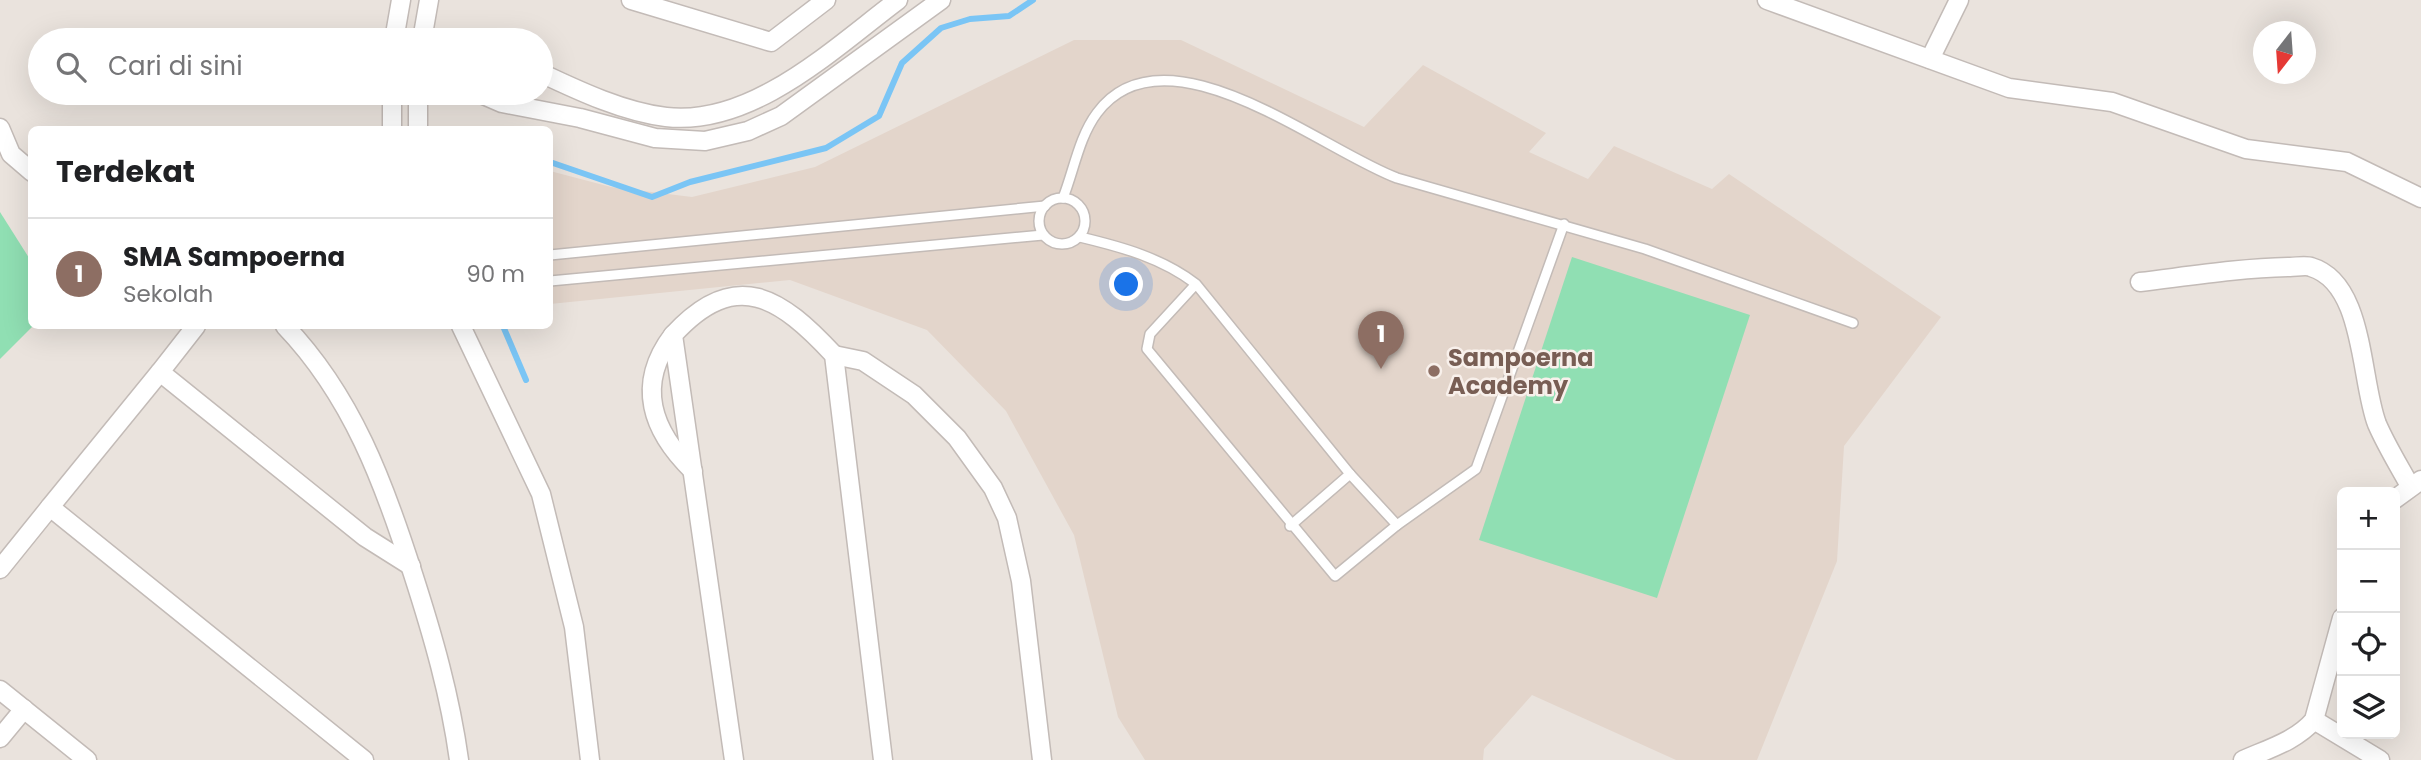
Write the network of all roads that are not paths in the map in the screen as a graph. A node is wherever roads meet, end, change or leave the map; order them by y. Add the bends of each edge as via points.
1 (401, 0) edge
2 (429, 0) edge
3 (631, 0) edge
4 (826, 0) edge
5 (898, 0) edge
6 (941, 0) edge
7 (1767, 0) edge
8 (1959, 0) edge
9 (397, 28) edge
10 (424, 28) edge
11 (1930, 59) junction
12 (553, 80) edge
13 (564, 85) junction
14 (393, 105) edge
15 (418, 105) edge
16 (513, 105) edge
17 (556, 113) junction
18 (392, 126) edge
19 (418, 126) edge
20 (0, 128) edge
21 (28, 169) edge
22 (1063, 198) junction
23 (2421, 198) edge
24 (1045, 206) junction
25 (1564, 224) junction
26 (1043, 235) junction
27 (1080, 237) junction
28 (553, 255) edge
29 (553, 281) edge
30 (2140, 282) dead end
31 (1196, 284) junction
32 (1853, 323) dead end
33 (194, 329) edge
34 (288, 329) edge
35 (462, 329) edge
36 (673, 335) junction
37 (834, 355) junction
38 (160, 372) junction
39 (693, 471) junction
40 (1350, 474) junction
41 (2415, 483) edge
42 (2400, 495) edge
43 (50, 506) junction
44 (1397, 525) junction
45 (1290, 526) junction
46 (411, 566) junction
47 (0, 569) edge
48 (2337, 636) edge
49 (0, 690) edge
50 (24, 709) junction
51 (2314, 720) junction
52 (0, 737) edge
53 (359, 758) edge
54 (87, 760) edge
55 (459, 760) edge
56 (590, 760) edge
57 (734, 760) edge
58 (883, 760) edge
59 (1042, 760) edge
60 (2243, 760) edge
61 (2379, 760) edge

1 - 9 street
2 - 10 street
3 - 4 street via 771,42
5 - 13 street via 746,106 716,115 666,117
6 - 17 street via 781,116 748,131 705,141 674,142
7 - 11 street
8 - 11 street
11 - 23 street via 2009,88 2112,103 2246,149 2347,162
12 - 13 street
13 - 17 street
14 - 18 street
15 - 19 street
16 - 17 street
20 - 21 street via 11,154
22 - 24 lane
22 - 25 lane via 1097,113 1119,91 1175,80 1229,95 1286,119 1377,171
22 - 27 lane via 1084,211 1085,228
24 - 26 lane via 1039,220
24 - 28 lane
25 - 32 lane
25 - 44 lane via 1476,469
26 - 27 lane via 1062,245
26 - 29 lane
27 - 31 lane via 1174,267
30 - 41 street via 2269,267 2311,267 2330,279 2346,297 2355,318 2362,369 2377,424
31 - 40 lane
31 - 45 lane via 1150,334 1147,349
33 - 38 street
34 - 46 street via 310,352 359,429 386,490
35 - 56 street via 541,494 574,627
36 - 37 street via 693,315 720,299 754,298 789,310
36 - 39 street
36 - 39 street via 659,358 651,396 665,439
37 - 58 street
37 - 59 street via 863,361 914,395 957,438 993,488 1007,518 1021,581
38 - 43 street
38 - 46 street via 365,537
39 - 57 street
40 - 44 lane
40 - 45 lane
41 - 42 street
43 - 47 street
43 - 53 street
44 - 45 lane via 1335,576
46 - 55 street via 445,676
48 - 51 street
49 - 50 street
50 - 52 street
50 - 54 street
51 - 60 street via 2287,741
51 - 61 street

